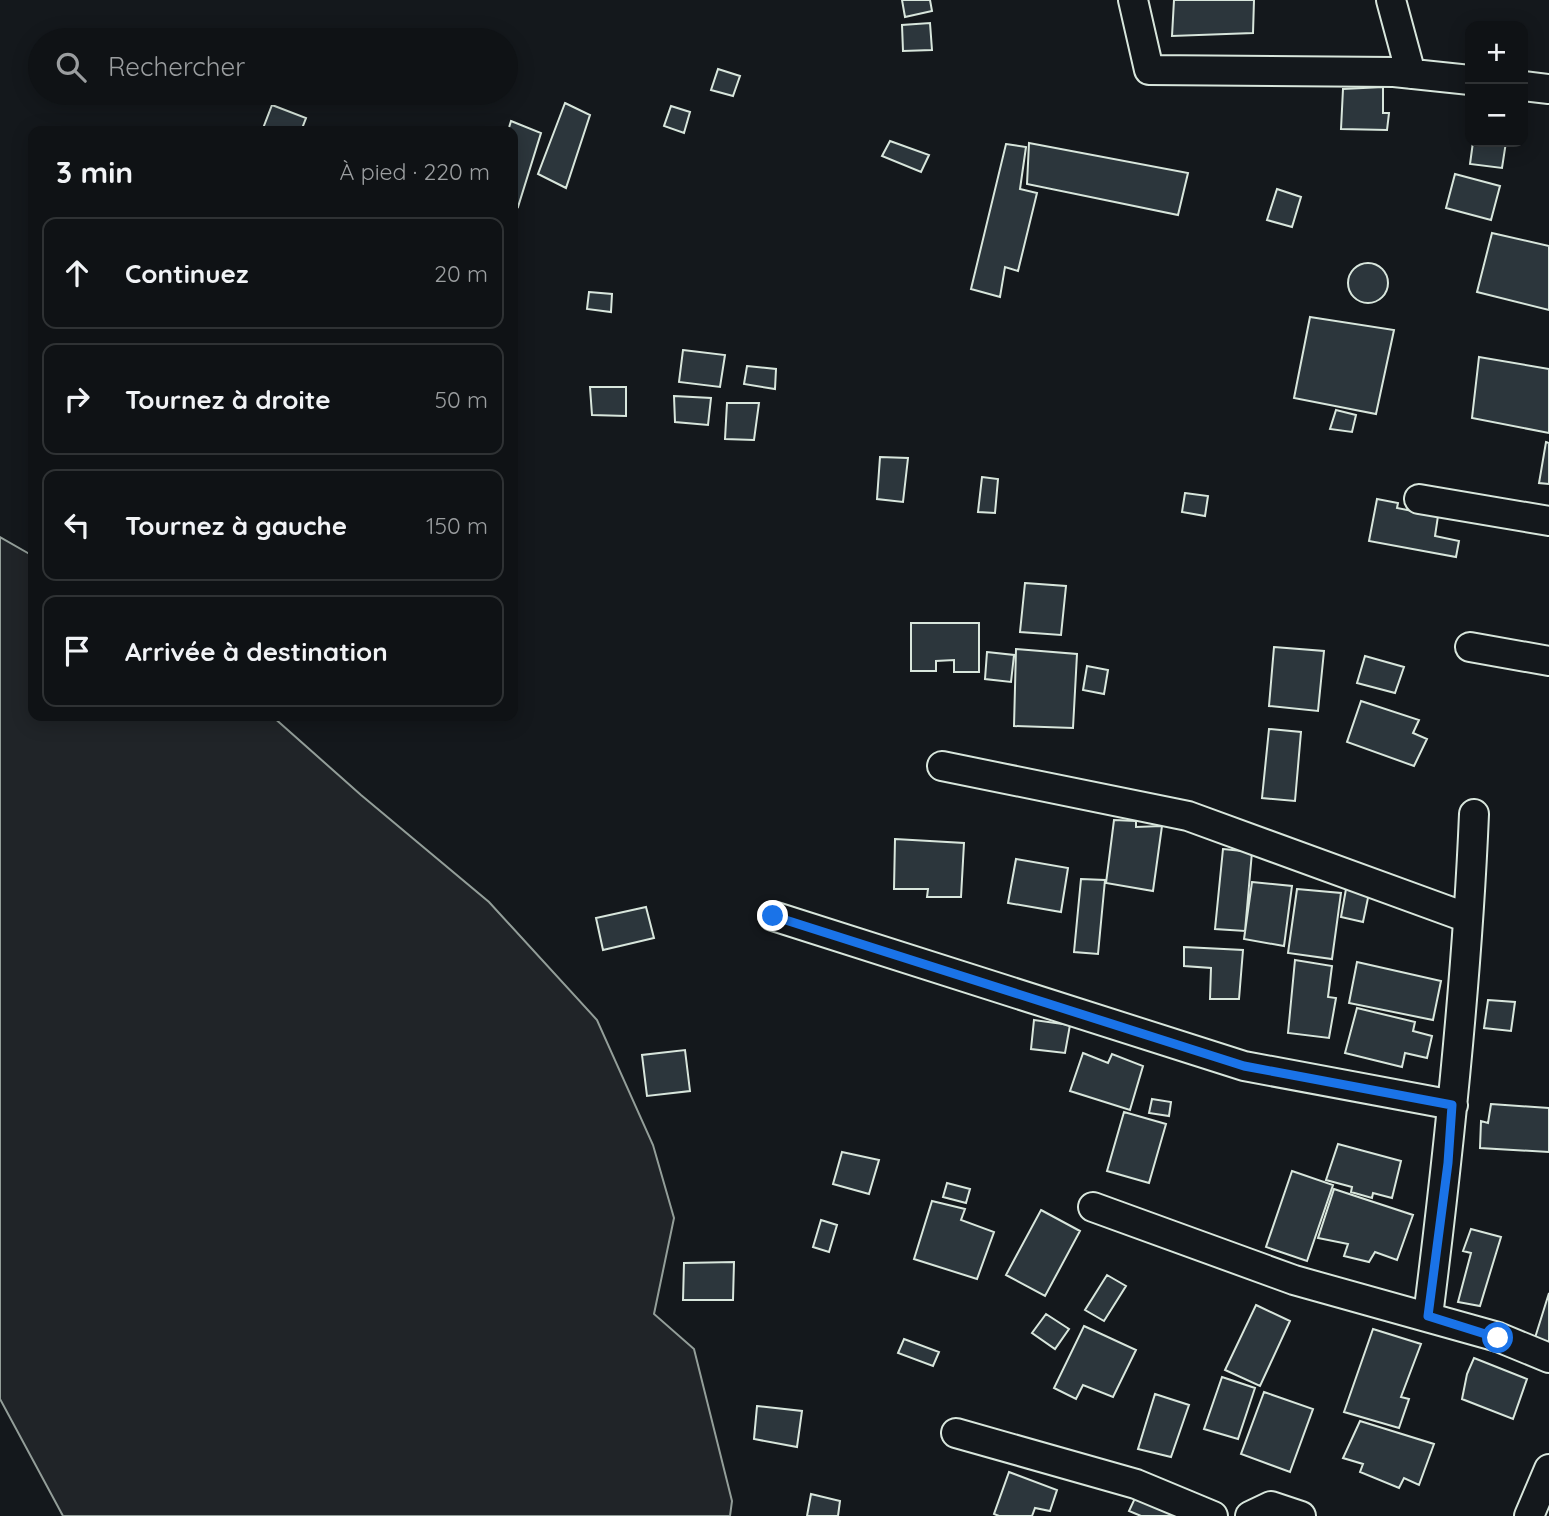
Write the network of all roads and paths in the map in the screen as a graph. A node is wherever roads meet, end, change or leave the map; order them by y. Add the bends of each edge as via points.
1 (1133, 0) edge
2 (1391, 0) edge
3 (1411, 74) junction
4 (1465, 79) edge
5 (1528, 87) edge
6 (1549, 89) edge
7 (1419, 499) dead end
8 (1549, 521) edge
9 (1470, 647) dead end
10 (1549, 661) edge
11 (942, 766) dead end
12 (1474, 814) dead end
13 (773, 916) dead end
14 (1468, 918) junction
15 (1452, 1105) junction
16 (1093, 1207) dead end
17 (1428, 1316) junction
18 (1549, 1359) edge
19 (956, 1433) dead end
20 (1549, 1469) edge
21 (1213, 1516) edge
22 (1250, 1516) edge
23 (1301, 1516) edge
24 (1529, 1516) edge

1 - 3 street via 1149,70
2 - 3 street
3 - 4 street
5 - 6 street
7 - 8 street
9 - 10 street
11 - 14 street via 1188,816
12 - 14 street
13 - 15 street via 1244,1066
14 - 15 street
15 - 17 street
16 - 17 street via 1294,1280
17 - 18 street
19 - 21 street via 1136,1484
20 - 24 street
22 - 23 street via 1271,1506

